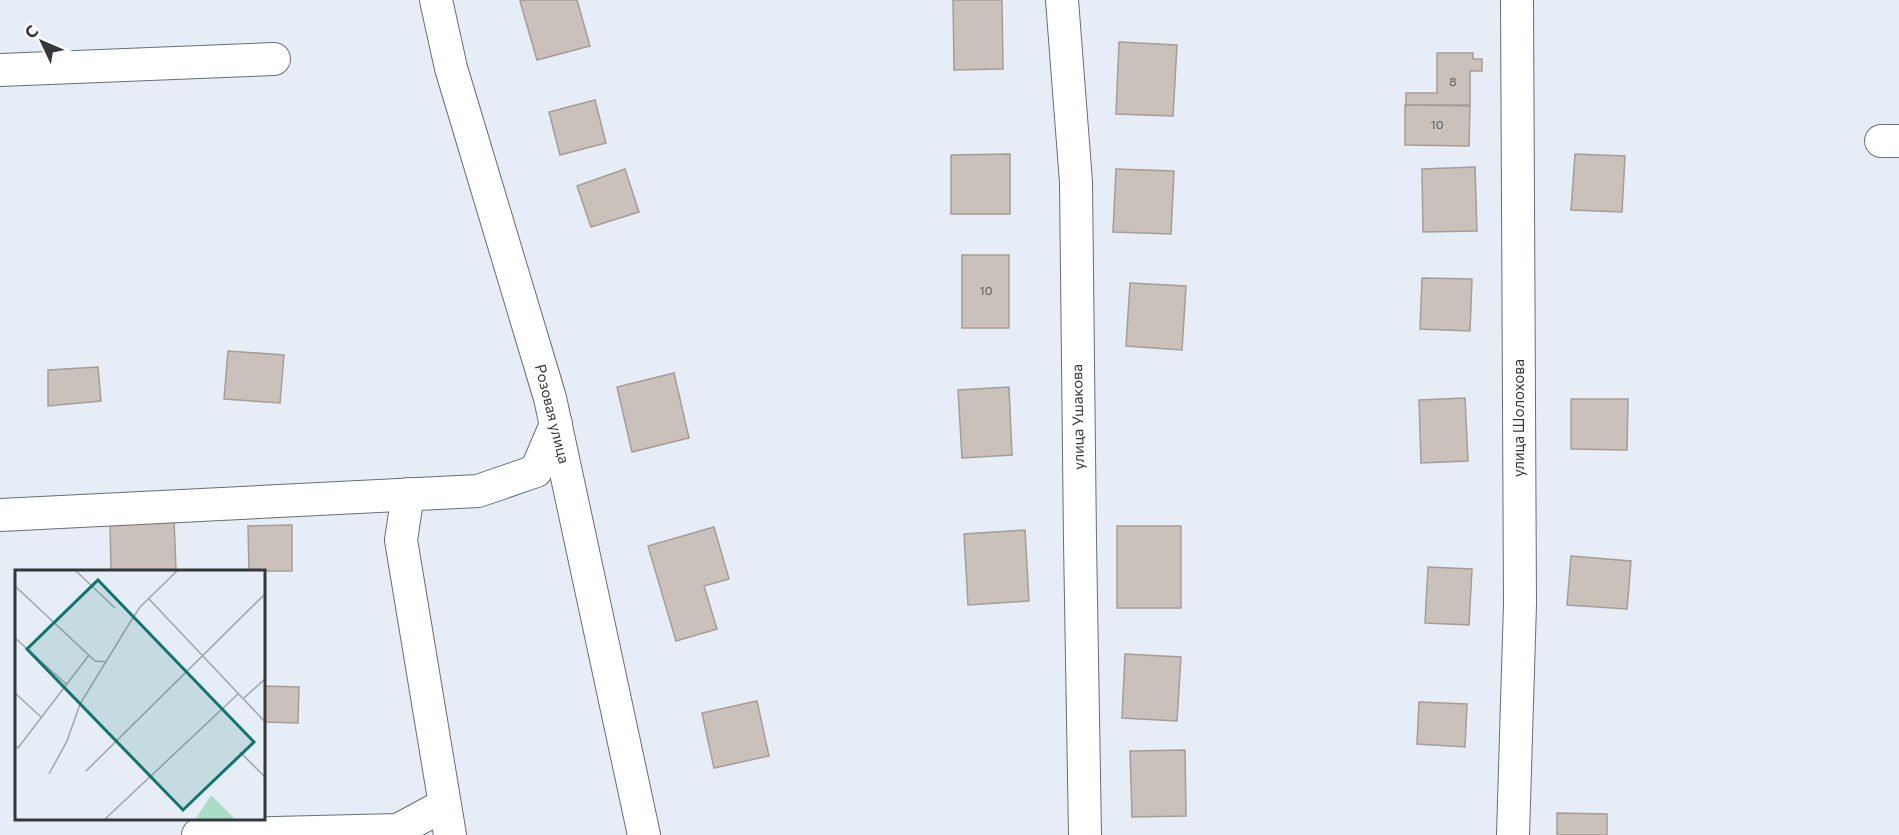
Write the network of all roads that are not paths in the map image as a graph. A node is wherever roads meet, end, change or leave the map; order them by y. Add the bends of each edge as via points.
1 (436, 0) edge
2 (1062, 0) edge
3 (1517, 0) edge
4 (274, 59) dead end
5 (0, 70) edge
6 (556, 423) junction
7 (408, 494) junction
8 (0, 514) edge
9 (444, 804) junction
10 (198, 835) edge
11 (450, 835) edge
12 (644, 835) edge
13 (1085, 835) edge
14 (1513, 835) edge

1 - 6 street, Розовая улица via 451,68
2 - 13 street, улица Ушакова via 1076,182
3 - 14 street, улица Шолохова via 1521,604
4 - 5 street
6 - 7 street via 536,471 478,491
6 - 12 street, Розовая улица
7 - 8 street
7 - 9 street via 401,540
9 - 10 street via 398,830
9 - 11 street

